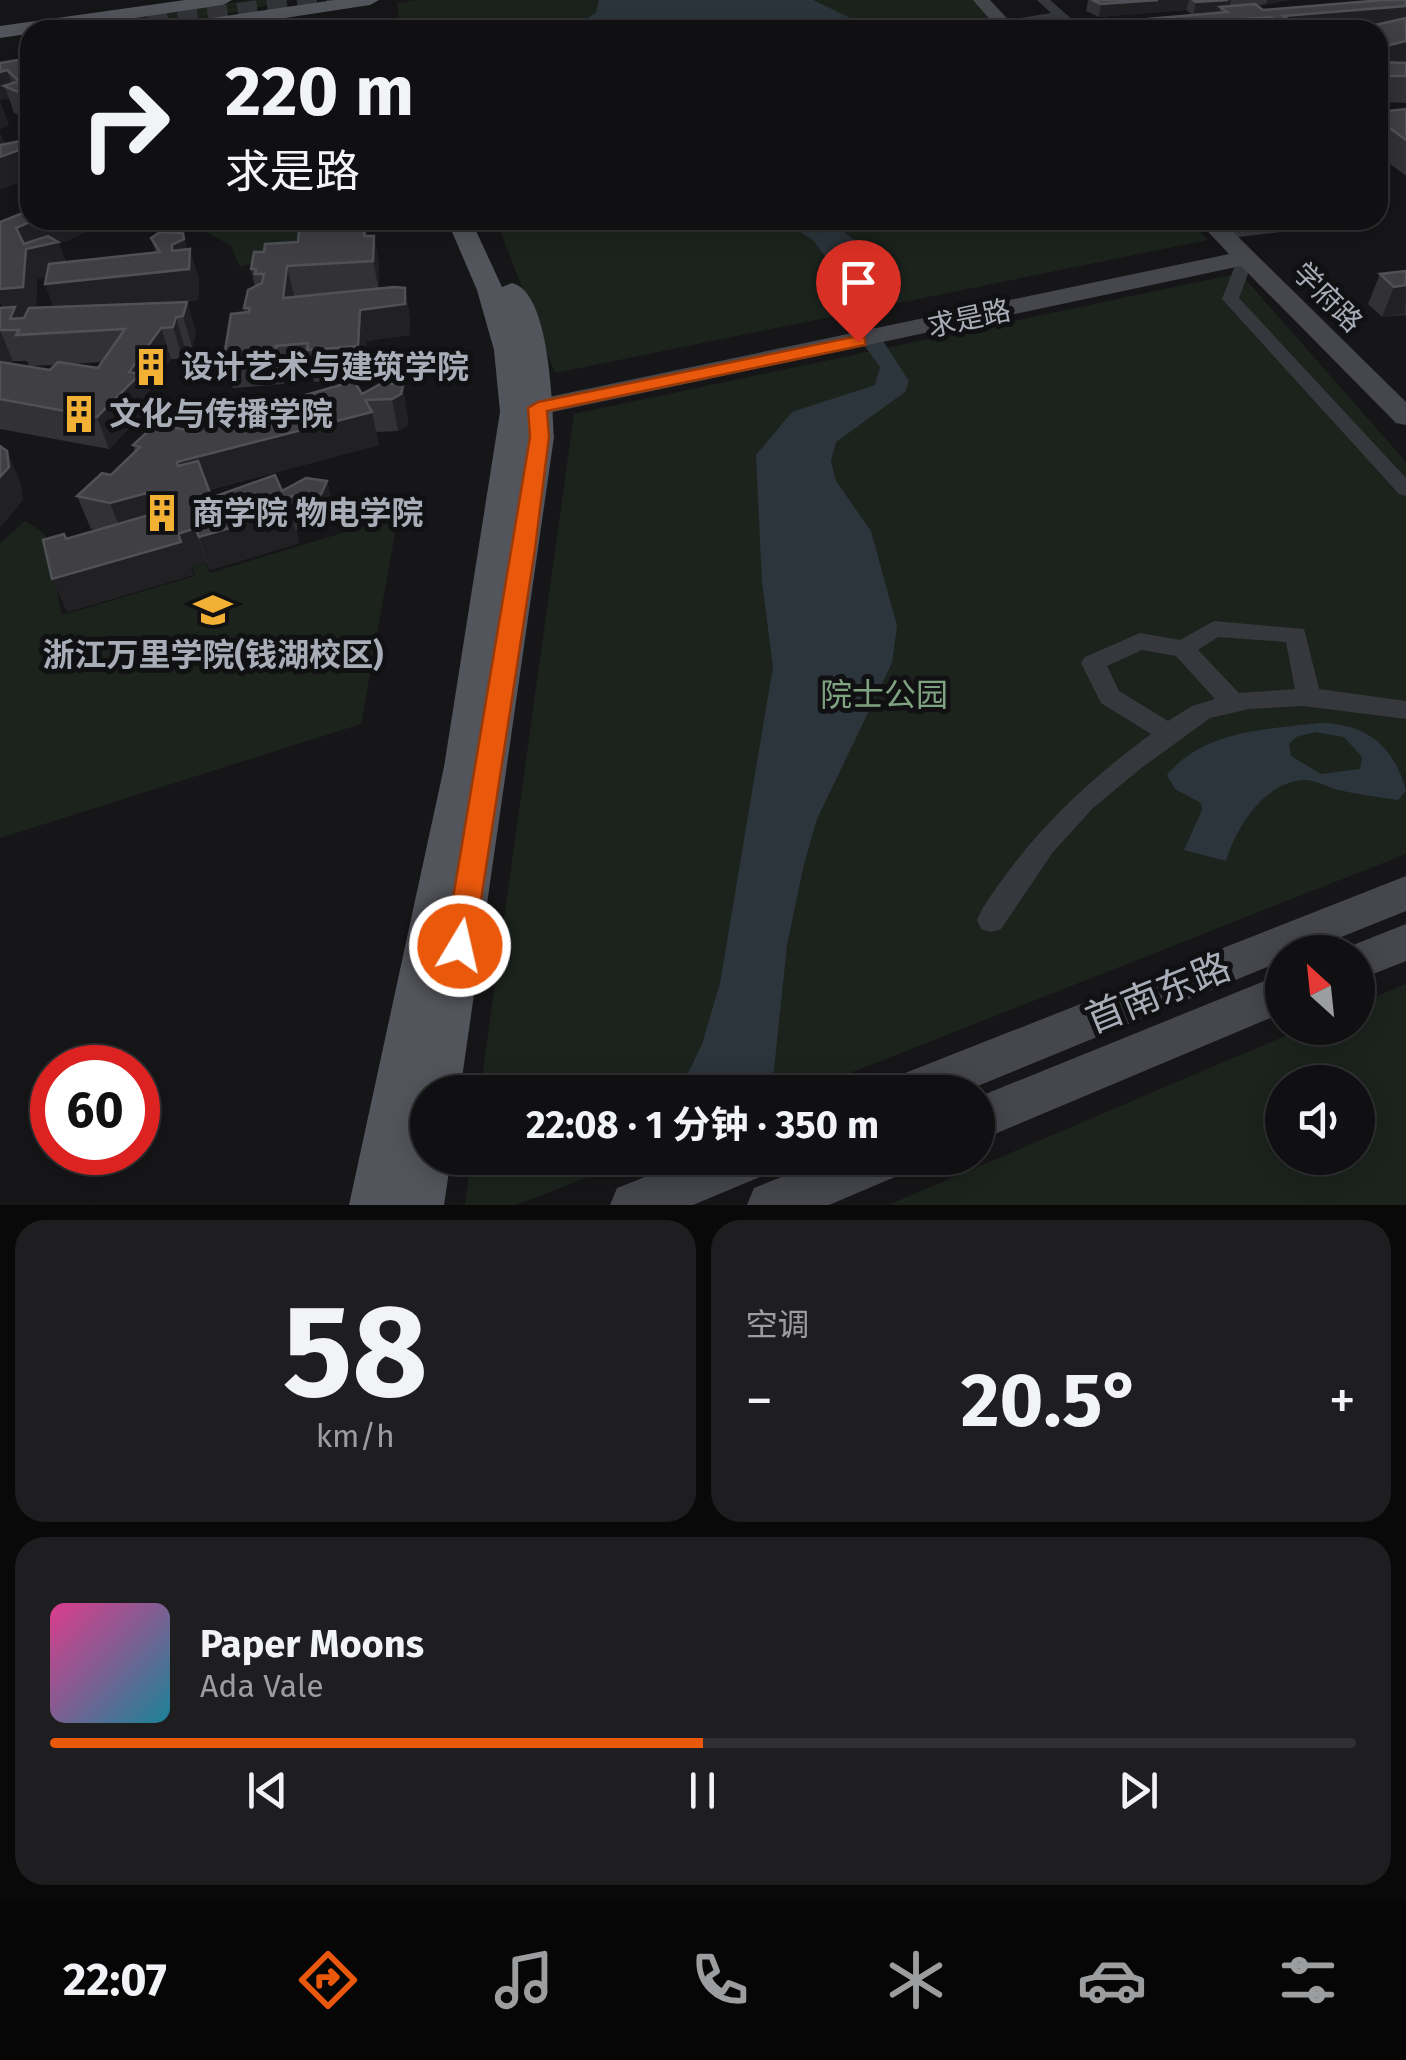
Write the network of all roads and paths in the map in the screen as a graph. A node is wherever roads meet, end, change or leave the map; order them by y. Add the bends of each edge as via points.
1 (223, 0) edge
2 (299, 0) edge
3 (980, 0) edge
4 (1043, 0) edge
5 (361, 6) edge
6 (1061, 16) junction
7 (248, 18) junction
8 (96, 20) edge
9 (235, 20) edge
10 (999, 20) edge
11 (1039, 20) edge
12 (1066, 20) edge
13 (463, 230) edge
14 (482, 230) edge
15 (1272, 230) edge
16 (1228, 239) edge
17 (525, 400) junction
18 (1406, 417) edge
19 (1406, 490) edge
20 (1182, 649) junction
21 (1309, 698) junction
22 (1236, 706) junction
23 (1406, 710) edge
24 (1170, 734) junction
25 (1406, 893) edge
26 (991, 920) dead end
27 (1406, 942) edge
28 (1375, 955) edge
29 (1265, 1000) edge
30 (439, 1075) edge
31 (953, 1075) edge
32 (995, 1112) edge
33 (423, 1175) edge
34 (708, 1175) edge
35 (843, 1175) edge
36 (648, 1199) edge
37 (784, 1199) edge
38 (375, 1205) edge
39 (418, 1205) edge

1 - 8 main road
2 - 7 main road via 294,8
3 - 10 street
4 - 6 street
5 - 7 main road
6 - 11 street
6 - 12 street
7 - 9 main road
13 - 17 main road
14 - 17 main road via 534,348
15 - 16 street
16 - 17 street, 求是路 via 897,324
16 - 18 street, 学府路
16 - 19 street via 1230,300
17 - 30 main road via 540,437
17 - 38 main road via 464,767
20 - 21 street via 1214,629 1296,635
20 - 22 street
20 - 24 street via 1140,641 1093,664 1110,696
21 - 22 street
21 - 23 street
22 - 24 street via 1200,712
24 - 26 street via 1084,797 1024,863
25 - 31 street, 首南东路
27 - 28 street
29 - 32 street, 首南东路
33 - 39 main road
34 - 36 street
35 - 37 street

